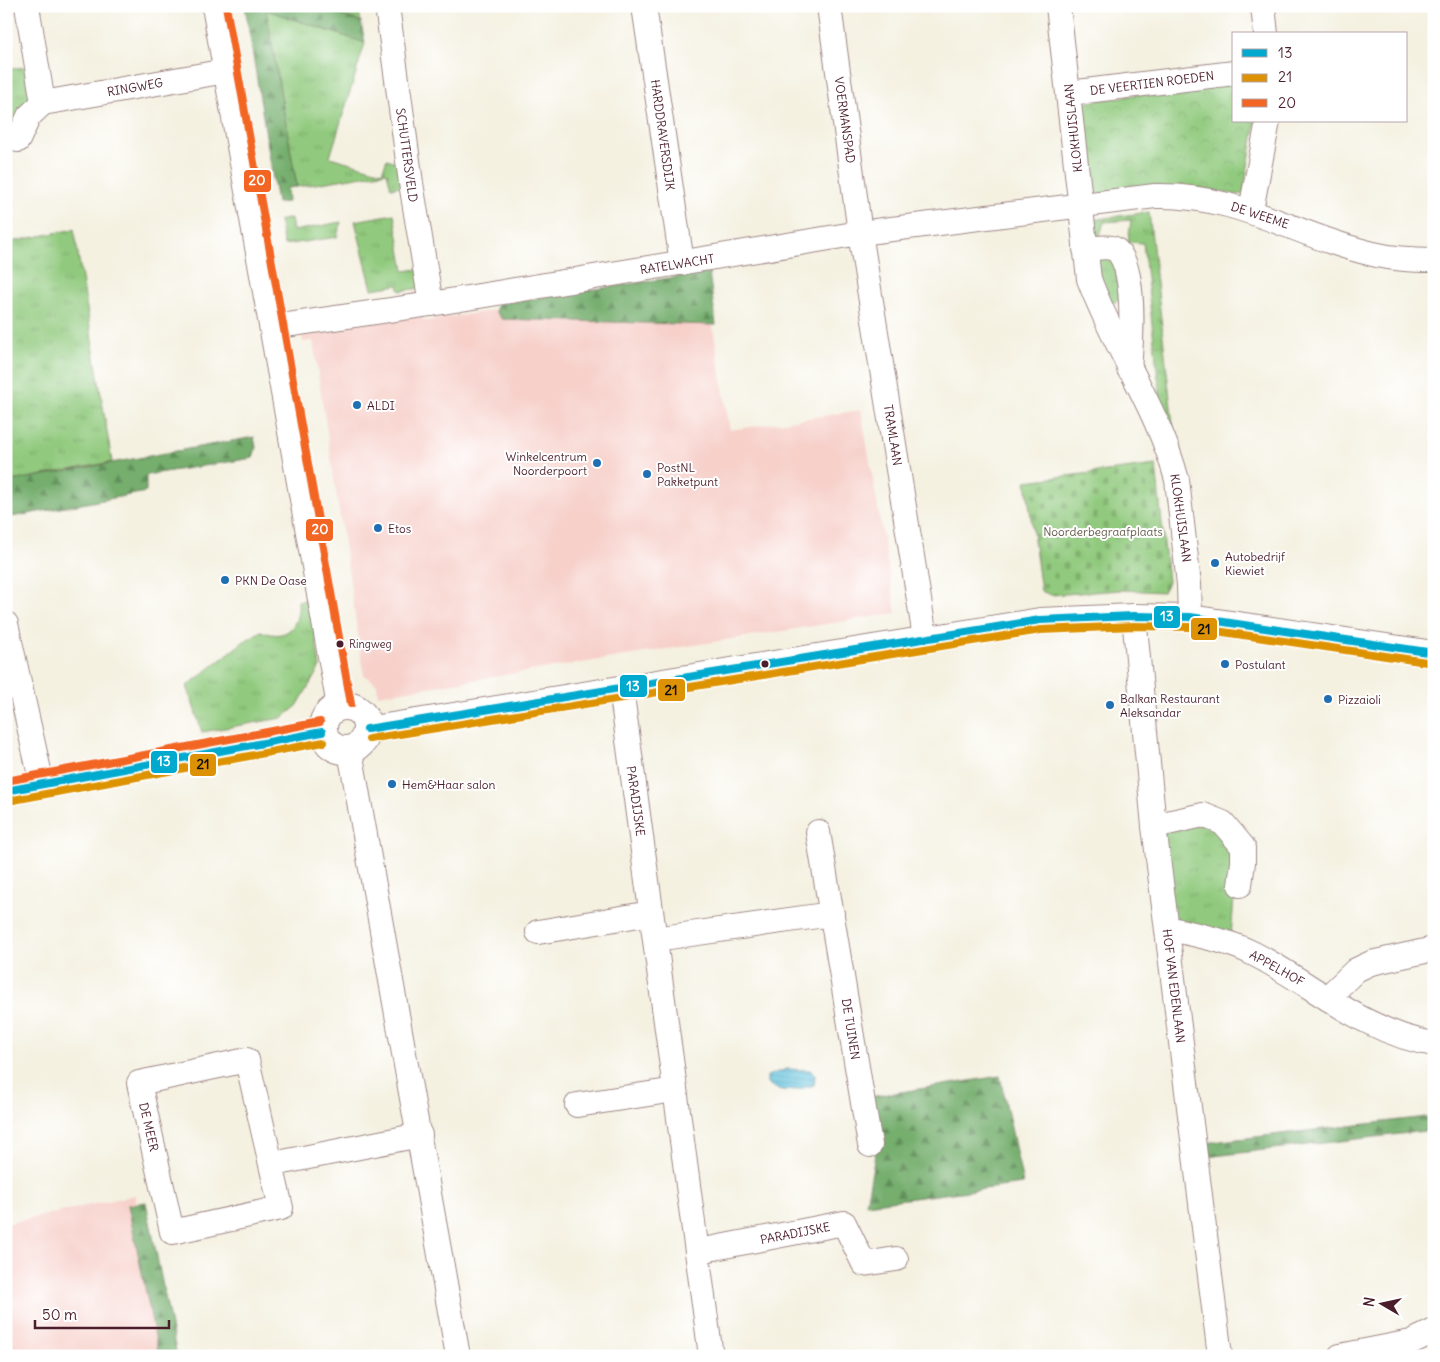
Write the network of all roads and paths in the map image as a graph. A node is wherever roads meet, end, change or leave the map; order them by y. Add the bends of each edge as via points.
1 (26, 6) edge
2 (216, 6) edge
3 (387, 6) edge
4 (644, 6) edge
5 (829, 6) edge
6 (1058, 6) edge
7 (1262, 6) edge
8 (1266, 32) edge
9 (226, 71) junction
10 (1232, 73) edge
11 (1069, 93) junction
12 (43, 103) junction
13 (1268, 122) edge
14 (18, 140) dead end
15 (1082, 207) junction
16 (1250, 210) junction
17 (860, 233) junction
18 (1085, 249) junction
19 (1434, 260) edge
20 (682, 263) junction
21 (431, 304) junction
22 (273, 327) junction
23 (1129, 369) junction
24 (1134, 616) junction
25 (1190, 617) junction
26 (6, 624) edge
27 (925, 637) junction
28 (1434, 653) edge
29 (620, 688) junction
30 (341, 706) junction
31 (367, 729) junction
32 (322, 732) junction
33 (350, 751) junction
34 (42, 784) junction
35 (6, 791) edge
36 (1154, 826) junction
37 (818, 832) dead end
38 (1240, 886) dead end
39 (650, 913) junction
40 (832, 914) junction
41 (1166, 928) junction
42 (538, 932) dead end
43 (655, 939) junction
44 (1434, 949) edge
45 (1328, 998) junction
46 (1434, 1044) edge
47 (675, 1090) junction
48 (577, 1105) dead end
49 (420, 1135) junction
50 (870, 1145) dead end
51 (273, 1164) junction
52 (698, 1251) junction
53 (896, 1259) dead end
54 (1434, 1331) edge
55 (458, 1356) edge
56 (711, 1356) edge
57 (1220, 1356) edge
58 (1340, 1356) edge

1 - 12 street
2 - 9 main road
3 - 21 street, SCHUTTERSVELD
4 - 20 street, HARDDRAVERSDIJK
5 - 17 street, VOERMANSPAD
6 - 11 street, KLOKHUISLAAN
7 - 8 street
9 - 12 street, RINGWEG
9 - 22 main road
10 - 11 street, DE VEERTIEN ROEDEN
11 - 15 street, KLOKHUISLAAN
12 - 14 street via 29,116
13 - 16 street
15 - 16 street, DE WEEME via 1176,196
15 - 17 street, RATELWACHT
15 - 18 street, KLOKHUISLAAN
16 - 19 street, DE WEEME via 1372,254 1408,260
17 - 20 street, RATELWACHT
17 - 27 street, TRAMLAAN
18 - 23 street, KLOKHUISLAAN via 1089,279
18 - 23 street via 1112,248 1120,253 1132,312
20 - 21 street, RATELWACHT
21 - 22 street, RATELWACHT
22 - 30 main road
23 - 25 street, KLOKHUISLAAN via 1159,430 1177,480 1190,584
24 - 25 street
24 - 27 street via 1040,620
24 - 36 street, HOF VAN EDENLAAN
25 - 28 street
26 - 34 street
27 - 29 street
29 - 31 street
29 - 39 street, PARADIJSKE
30 - 31 main road via 351,706 360,711 366,719
30 - 32 main road via 330,711 323,720
31 - 33 main road via 362,743
32 - 33 main road via 327,743 338,750
32 - 34 main road
33 - 49 street
34 - 35 main road
36 - 38 street via 1203,815 1224,823 1243,846
36 - 41 street, HOF VAN EDENLAAN
37 - 40 street, DE TUINEN
39 - 42 street
39 - 43 street, PARADIJSKE
40 - 43 street
40 - 50 street, DE TUINEN
41 - 45 street, APPELHOF via 1253,953
41 - 57 street, HOF VAN EDENLAAN
43 - 47 street, PARADIJSKE
44 - 45 street via 1371,962 1356,970
45 - 46 street, APPELHOF via 1388,1033
47 - 48 street
47 - 52 street, PARADIJSKE
49 - 51 street
49 - 55 street
51 - 51 street, DE MEER via 281,1208 172,1232 138,1082 247,1060
52 - 53 street, PARADIJSKE via 844,1223 864,1264
52 - 56 street, PARADIJSKE
54 - 58 street via 1411,1342

